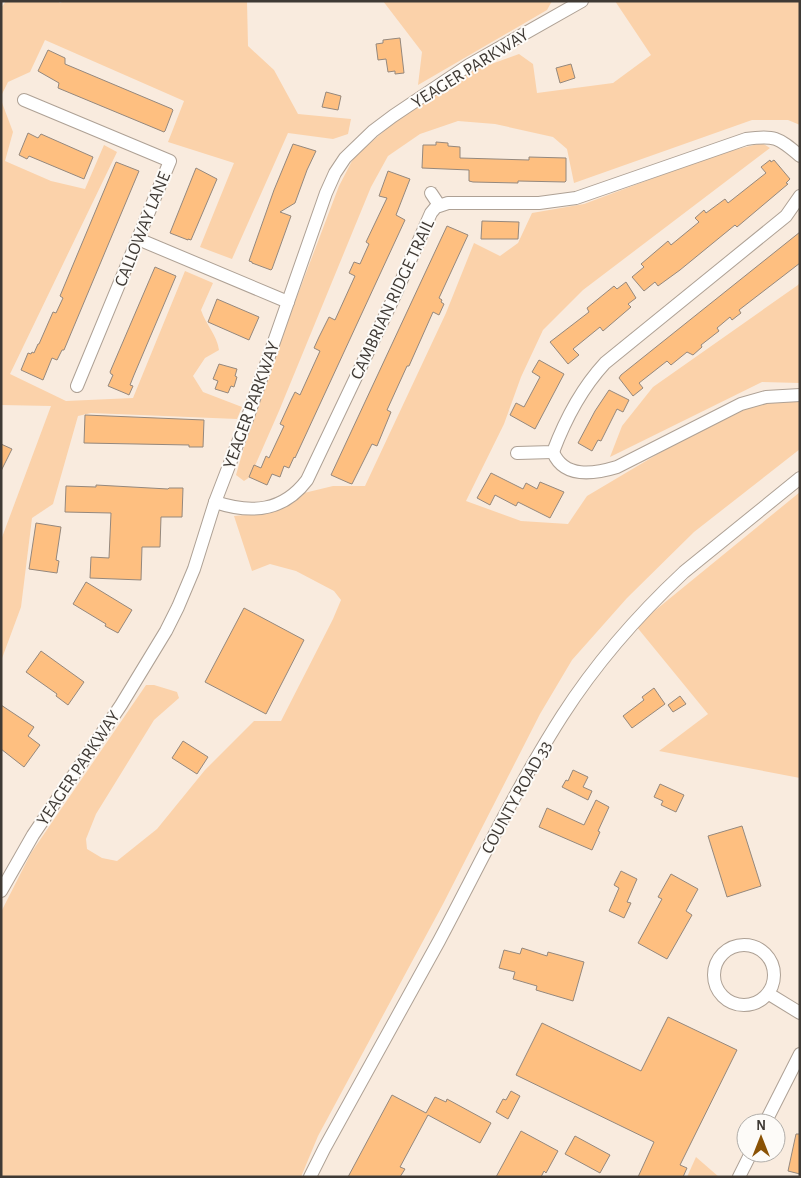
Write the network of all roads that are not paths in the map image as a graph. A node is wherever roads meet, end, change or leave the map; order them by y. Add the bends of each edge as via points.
1 (582, 1) edge
2 (24, 100) dead end
3 (800, 156) edge
4 (431, 193) dead end
5 (800, 196) edge
6 (439, 205) junction
7 (138, 239) junction
8 (288, 302) junction
9 (77, 386) dead end
10 (800, 395) edge
11 (553, 452) junction
12 (517, 453) dead end
13 (800, 478) edge
14 (215, 502) junction
15 (1, 891) edge
16 (769, 994) junction
17 (800, 1013) edge
18 (800, 1054) edge
19 (771, 1113) edge
20 (746, 1163) edge
21 (310, 1177) edge
22 (739, 1177) edge

1 - 8 street, YEAGER PARKWAY via 446,80 373,131 345,158 326,193
2 - 7 street, CALLOWAY LANE via 170,162
3 - 6 street, CAMBRIAN RIDGE TRAIL via 776,138 765,136 746,139 576,198 539,203
4 - 6 street
5 - 11 street via 786,216 605,363 578,398
6 - 14 street, CAMBRIAN RIDGE TRAIL via 431,213 304,484 294,494 272,506 242,509
7 - 8 street
7 - 9 street, CALLOWAY LANE
8 - 14 street, YEAGER PARKWAY
10 - 11 street via 774,396 741,404 607,470 588,473 569,470 559,464
11 - 12 street
13 - 21 street, COUNTY ROAD 33 via 666,588 630,627 573,700 540,751
14 - 15 street, YEAGER PARKWAY via 190,579 166,631 33,835
16 - 16 street via 775,973 772,961 762,950 740,945 721,955 714,970 714,983 721,995 732,1003 747,1005 756,1004
16 - 17 street
18 - 19 street
20 - 22 street

